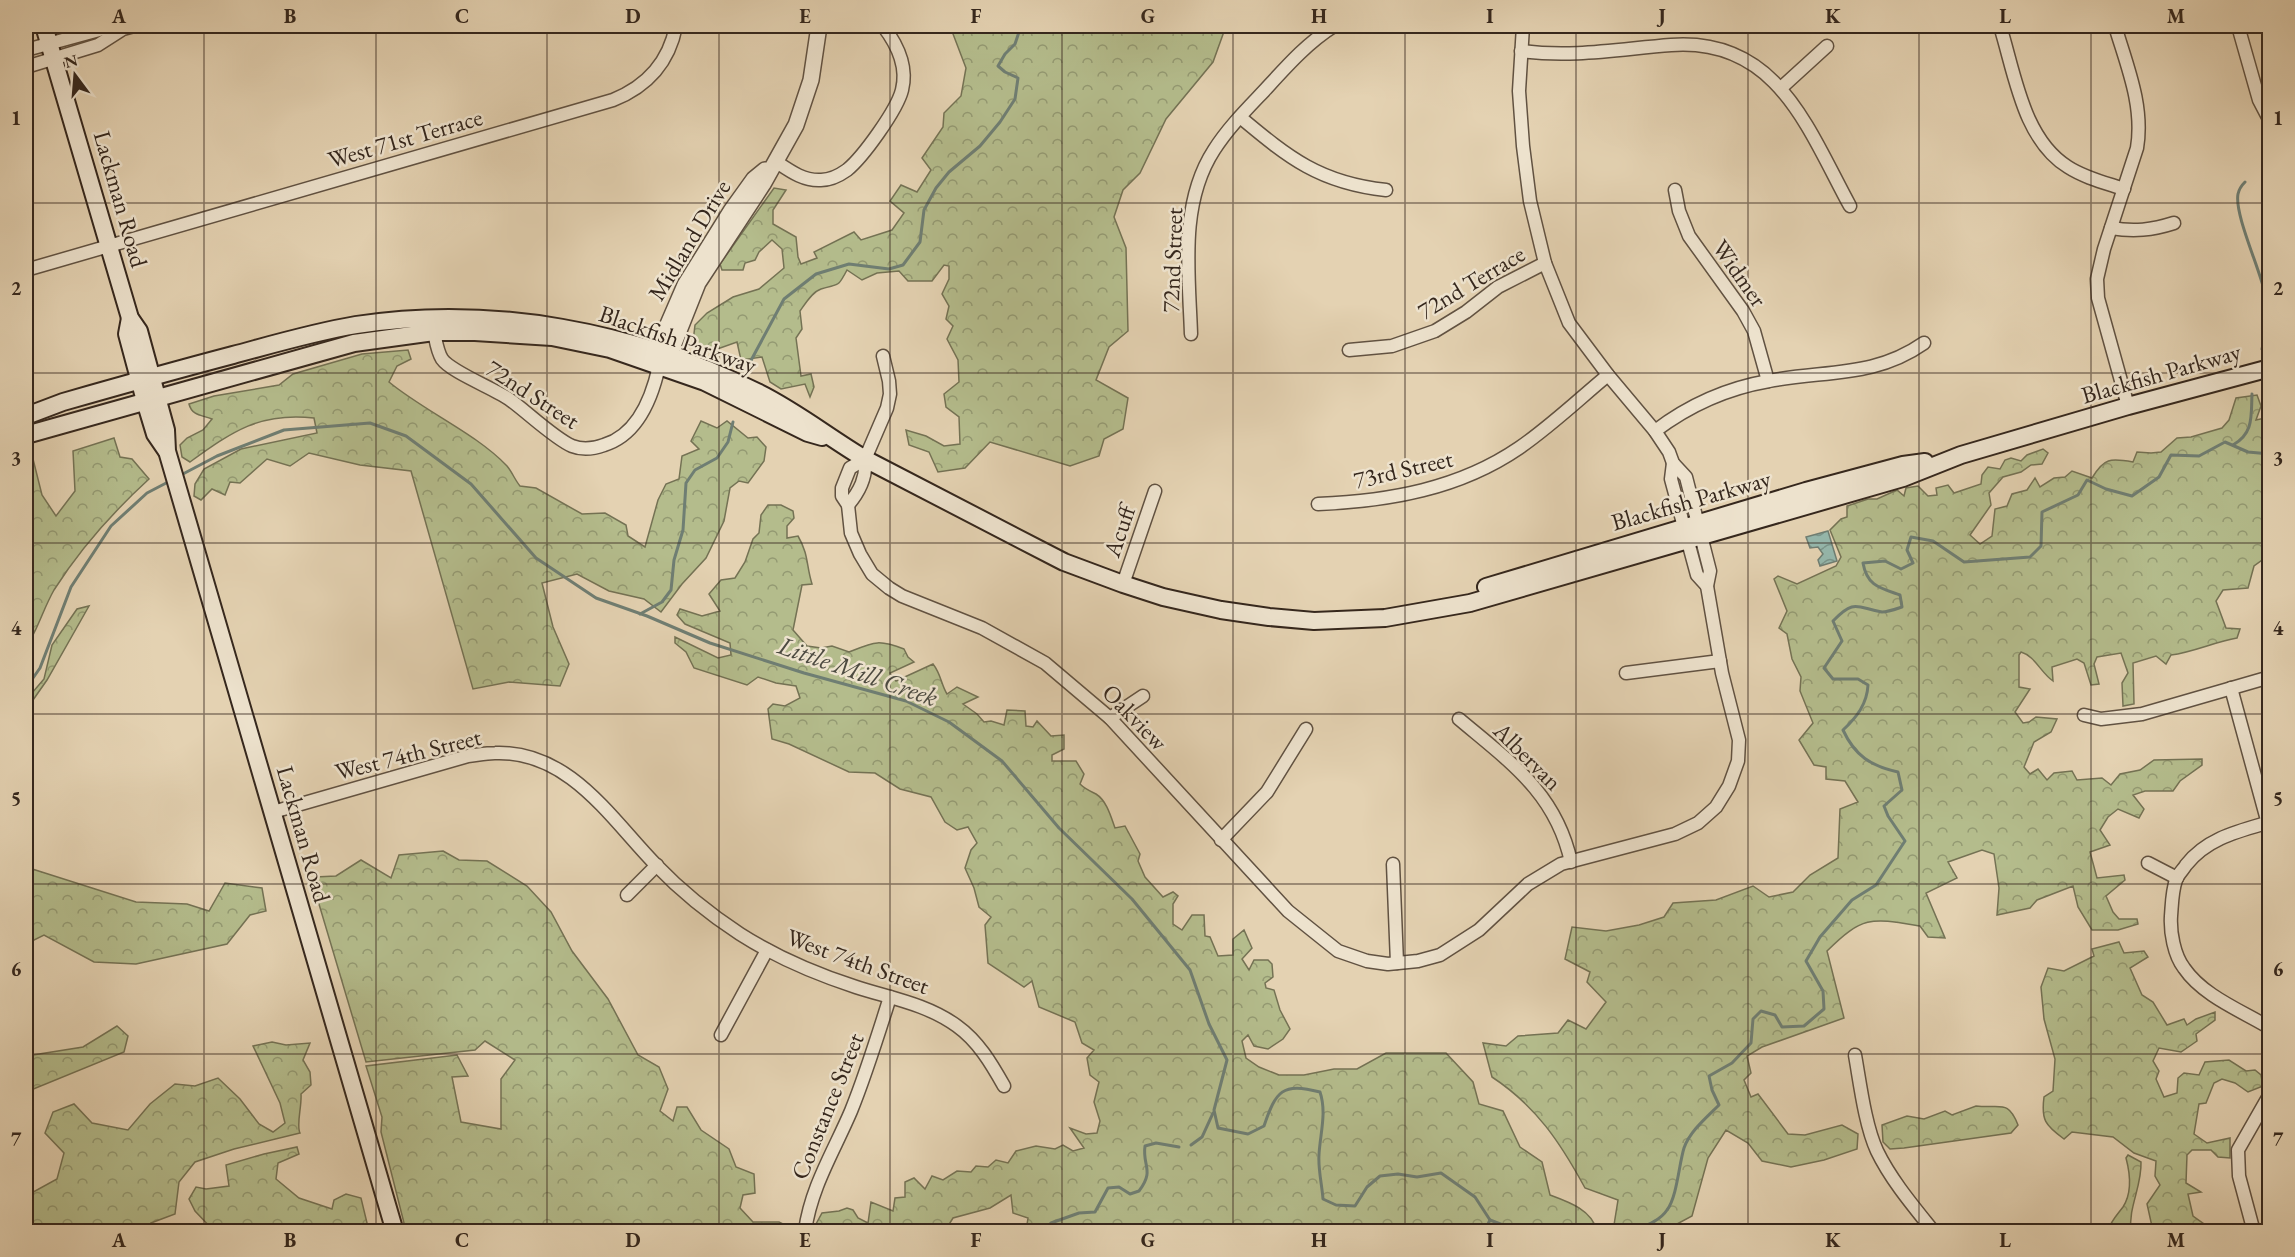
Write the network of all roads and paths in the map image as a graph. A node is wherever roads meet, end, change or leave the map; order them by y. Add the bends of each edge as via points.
1 (44, 26) edge
2 (676, 26) edge
3 (819, 26) edge
4 (883, 26) edge
5 (1334, 26) edge
6 (1523, 26) edge
7 (2000, 26) edge
8 (2115, 26) edge
9 (2238, 26) edge
10 (129, 27) edge
11 (1827, 46) dead end
12 (26, 50) edge
13 (52, 51) junction
14 (1521, 51) junction
15 (26, 67) edge
16 (1781, 88) junction
17 (1240, 117) junction
18 (2270, 121) edge
19 (775, 160) junction
20 (2124, 189) junction
21 (1386, 190) dead end
22 (1675, 190) dead end
23 (1850, 206) dead end
24 (2174, 223) dead end
25 (2111, 228) junction
26 (110, 244) junction
27 (1545, 263) junction
28 (26, 270) edge
29 (26, 282) edge
30 (434, 332) junction
31 (1191, 334) dead end
32 (1924, 343) dead end
33 (1349, 350) dead end
34 (883, 356) dead end
35 (662, 358) junction
36 (2270, 368) edge
37 (1608, 375) junction
38 (146, 378) junction
39 (1768, 381) junction
40 (151, 399) junction
41 (2128, 406) junction
42 (26, 416) edge
43 (1655, 431) junction
44 (26, 435) edge
45 (865, 459) junction
46 (1155, 491) dead end
47 (1318, 504) dead end
48 (1693, 531) junction
49 (1123, 584) junction
50 (1720, 661) junction
51 (1626, 674) dead end
52 (2270, 677) edge
53 (2231, 688) junction
54 (1143, 696) dead end
55 (2084, 715) dead end
56 (1110, 718) junction
57 (1459, 719) dead end
58 (1306, 729) dead end
59 (273, 812) junction
60 (2269, 825) edge
61 (1221, 840) junction
62 (1571, 862) junction
63 (2148, 863) dead end
64 (1394, 864) dead end
65 (657, 865) junction
66 (2177, 878) junction
67 (627, 895) dead end
68 (767, 950) junction
69 (1397, 963) junction
70 (890, 997) junction
71 (2270, 1028) edge
72 (722, 1035) dead end
73 (1855, 1055) dead end
74 (1004, 1086) dead end
75 (2270, 1094) edge
76 (805, 1231) edge
77 (395, 1232) edge
78 (1934, 1232) edge
79 (2254, 1232) edge

1 - 13 main road, Lackman Road
2 - 26 street, West 71st Terrace via 666,58 654,74 633,91 613,100
3 - 19 street, Midland Drive via 806,97 796,125
4 - 19 street via 900,56 902,90 891,114 854,164 820,181 800,177
5 - 17 street, 72nd Street via 1306,46
6 - 14 street, Oakview
7 - 20 street via 2028,119 2046,148 2081,174
8 - 20 street via 2139,114 2137,148
9 - 18 street via 2259,100
10 - 13 street via 103,29
11 - 16 street
12 - 13 street
13 - 15 street
13 - 26 main road, Lackman Road
14 - 16 street via 1583,54 1689,44 1718,48 1771,76
14 - 27 street, Oakview via 1522,147
16 - 23 street via 1794,103
17 - 21 street via 1294,161 1347,183
17 - 31 street, 72nd Street via 1212,152 1192,206
19 - 35 street, Midland Drive via 764,184 698,283
20 - 25 street
22 - 39 street, Widmer via 1689,236 1754,331
24 - 25 street via 2141,231
25 - 41 street via 2100,264 2098,298
26 - 28 street, West 71st Terrace
26 - 38 main road, Lackman Road via 130,318 128,334
27 - 33 street, 72nd Terrace via 1498,287 1435,331 1392,346
27 - 37 street, Oakview via 1569,323
28 - 29 street
30 - 35 main road, Blackfish Parkway via 552,337
30 - 35 street, 72nd Street via 442,359 453,369 498,391 564,442 580,448 607,444 624,436 644,409
30 - 40 main road, Blackfish Parkway via 354,343
32 - 39 street via 1906,356 1866,368
34 - 45 street, Oakview via 890,394
35 - 38 main road, Blackfish Parkway via 619,340 546,325 425,318 320,331
35 - 45 main road, Blackfish Parkway via 808,433 834,440
36 - 41 main road, Blackfish Parkway
37 - 43 street, Oakview
37 - 47 street, 73rd Street via 1494,464 1435,488 1363,502
38 - 40 main road, Lackman Road
38 - 42 main road
39 - 43 street via 1706,400
40 - 44 main road
40 - 59 main road, Lackman Road via 155,434 167,451
41 - 48 main road, Blackfish Parkway via 1961,455 1903,478
43 - 48 street, Oakview via 1686,477
45 - 49 main road, Blackfish Parkway via 1064,562
45 - 56 street, Oakview via 866,473 848,505 851,533 872,574 902,597 972,623 1046,663
46 - 49 street, Acuff
48 - 49 main road, Blackfish Parkway via 1470,603 1385,618 1314,621 1269,617 1163,597
48 - 50 street, Oakview via 1697,575 1707,586
50 - 51 street
50 - 62 street, Oakview via 1739,740 1738,761 1716,807 1698,823 1675,834
52 - 53 street
53 - 55 street via 2142,714 2101,719
53 - 60 street
54 - 56 street
56 - 61 street, Oakview
57 - 62 street, Albervan via 1539,790 1560,825
58 - 61 street via 1267,792
59 - 65 street, West 74th Street via 468,756 522,756 542,761 579,783
59 - 77 main road, Lackman Road
60 - 66 street via 2215,839 2191,859
61 - 69 street, Oakview via 1288,911 1338,951 1367,961
62 - 69 street, Oakview via 1528,884 1459,945 1440,955
63 - 66 street
64 - 69 street
65 - 67 street
65 - 68 street, West 74th Street via 717,918
66 - 71 street via 2170,927 2184,968 2205,989
68 - 70 street, West 74th Street via 828,977
68 - 72 street
70 - 74 street, West 74th Street via 938,1013 958,1026 991,1062
70 - 76 street, Constance Street via 850,1113 817,1183
73 - 78 street via 1877,1151
75 - 79 street via 2238,1150 2239,1176

